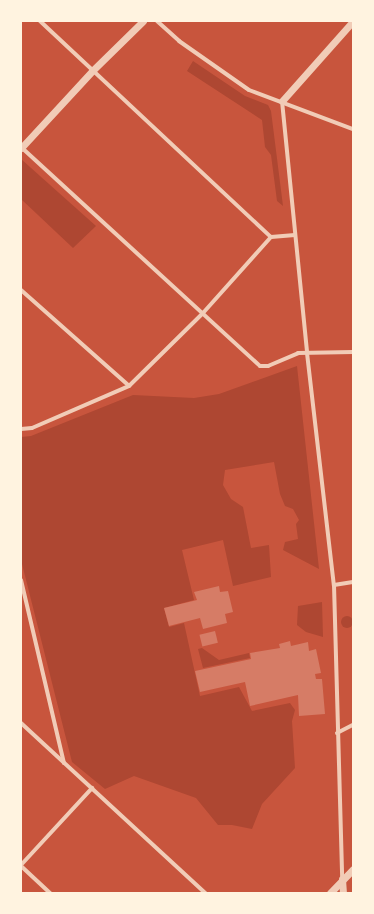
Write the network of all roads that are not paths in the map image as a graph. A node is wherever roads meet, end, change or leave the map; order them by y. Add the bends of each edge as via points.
1 (40, 21) edge
2 (143, 21) edge
3 (158, 21) edge
4 (353, 21) edge
5 (93, 70) junction
6 (282, 101) junction
7 (353, 129) edge
8 (21, 147) edge
9 (295, 235) junction
10 (271, 237) junction
11 (21, 290) edge
12 (203, 313) junction
13 (353, 352) edge
14 (307, 353) junction
15 (129, 386) junction
16 (21, 429) edge
17 (21, 580) edge
18 (353, 582) edge
19 (334, 585) junction
20 (21, 723) edge
21 (353, 725) edge
22 (337, 733) junction
23 (64, 763) junction
24 (92, 788) junction
25 (21, 865) edge
26 (353, 869) edge
27 (342, 879) junction
28 (50, 893) edge
29 (204, 893) edge
30 (330, 893) edge
31 (342, 893) edge

1 - 5 street
2 - 5 street
3 - 6 street via 179,41 216,69 249,90
4 - 6 street
5 - 8 street
5 - 10 street
6 - 7 street
6 - 9 street
8 - 12 street
9 - 10 street
9 - 14 street
10 - 12 street
11 - 15 street
12 - 14 street via 260,366 268,366 298,353
12 - 15 street
13 - 14 street
14 - 19 street
15 - 16 street via 32,428
17 - 23 street
18 - 19 street
19 - 22 street
20 - 23 street
21 - 22 street
22 - 27 street
23 - 24 street
24 - 25 street
24 - 29 street
25 - 28 street
26 - 27 street
27 - 30 street
27 - 31 street

